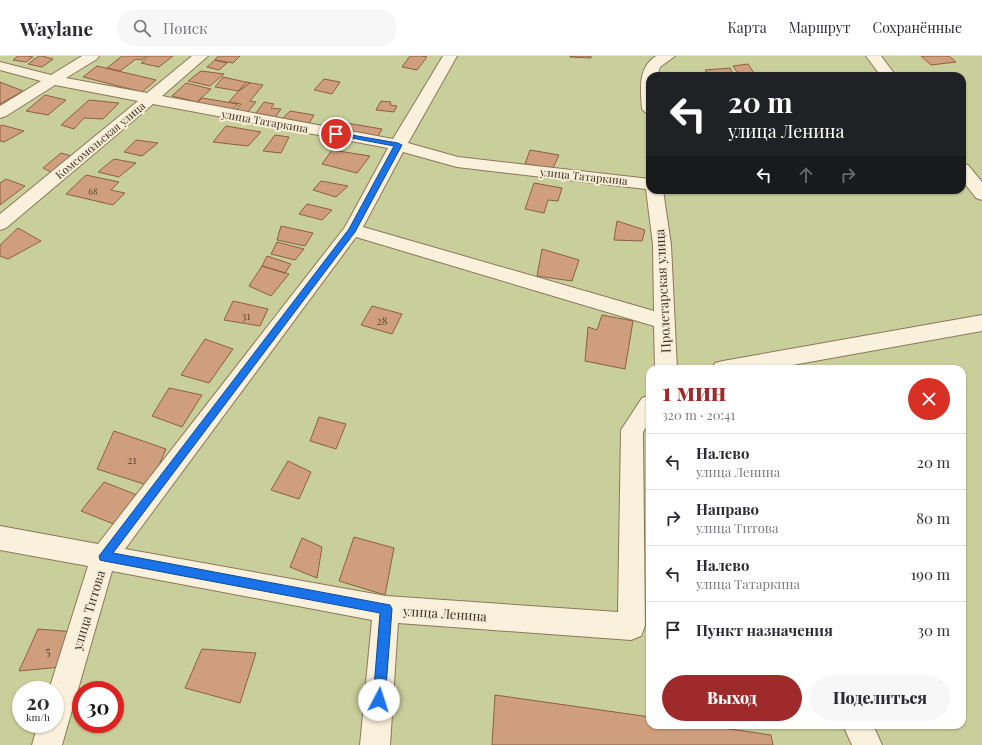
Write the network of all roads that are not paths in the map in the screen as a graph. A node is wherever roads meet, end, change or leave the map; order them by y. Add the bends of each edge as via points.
1 (92, 56) edge
2 (201, 56) edge
3 (450, 56) edge
4 (873, 56) edge
5 (661, 57) edge
6 (0, 66) edge
7 (650, 72) edge
8 (885, 72) edge
9 (52, 80) junction
10 (149, 99) junction
11 (0, 113) edge
12 (398, 145) junction
13 (966, 174) edge
14 (646, 184) edge
15 (655, 194) edge
16 (982, 194) edge
17 (0, 224) edge
18 (352, 230) junction
19 (665, 322) junction
20 (982, 323) edge
21 (666, 365) edge
22 (746, 365) edge
23 (646, 410) edge
24 (0, 538) edge
25 (104, 556) junction
26 (386, 609) junction
27 (64, 688) edge
28 (860, 729) edge
29 (50, 733) edge
30 (47, 745) edge
31 (375, 745) edge
32 (867, 745) edge

1 - 9 street
2 - 10 street, Комсомольская улица
3 - 12 street, улица Титова
4 - 8 street
5 - 7 street via 651,67
6 - 9 street, улица Татаркина
9 - 10 street, улица Татаркина
9 - 11 street
10 - 12 street, улица Татаркина
10 - 17 street, Комсомольская улица
12 - 14 street, улица Татаркина via 457,162
12 - 18 street, улица Титова
13 - 16 street
15 - 19 street, Пролетарская улица via 662,245
18 - 19 street
18 - 25 street, улица Титова
19 - 21 street, Пролетарская улица
20 - 22 street
23 - 26 street, улица Ленина via 632,430 631,626
24 - 25 street, улица Ленина
25 - 26 street, улица Ленина
25 - 27 street, улица Титова
26 - 31 street
28 - 32 street
29 - 30 street

